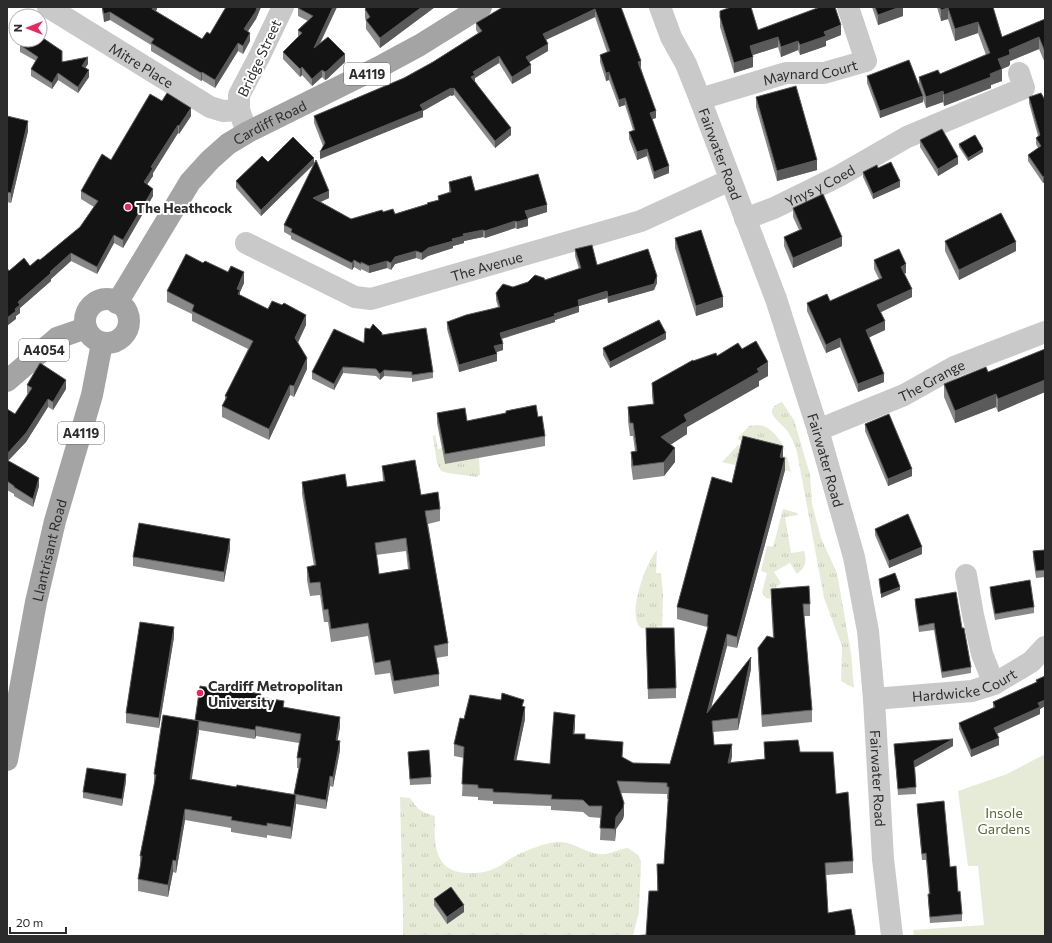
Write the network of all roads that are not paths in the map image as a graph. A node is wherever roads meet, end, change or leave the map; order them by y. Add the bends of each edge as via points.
1 (48, 7) edge
2 (283, 7) edge
3 (481, 7) edge
4 (660, 7) edge
5 (848, 7) edge
6 (1019, 73) dead end
7 (700, 99) junction
8 (239, 110) junction
9 (248, 132) junction
10 (730, 180) junction
11 (745, 219) junction
12 (246, 243) dead end
13 (117, 302) junction
14 (1045, 332) edge
15 (94, 335) junction
16 (7, 381) edge
17 (818, 430) junction
18 (966, 575) dead end
19 (1045, 648) edge
20 (994, 684) junction
21 (874, 699) junction
22 (7, 760) edge
23 (892, 936) edge

1 - 8 street, Mitre Place via 210,107
2 - 8 street, Bridge Street via 241,89
3 - 9 main road, Cardiff Road / A4119 via 383,65
4 - 7 street, Fairwater Road
5 - 7 street, Maynard Court via 866,61 824,74 786,74
6 - 11 street, Ynys y Coed via 1024,88 907,137 886,138 839,176 774,208
7 - 10 street, Fairwater Road
8 - 9 street, Bridge Street
9 - 13 main road, Cardiff Road / A4119 via 228,144 190,182
10 - 11 street, Fairwater Road
10 - 12 street, The Avenue via 641,221 372,299 355,297
11 - 17 street, Fairwater Road via 776,299
13 - 15 main road via 101,300 90,308 85,321
13 - 15 main road via 128,317 126,331 122,337 109,343
14 - 17 street, The Grange via 954,367 904,396
15 - 16 main road, A4054 via 57,338
15 - 22 main road, Llantrisant Road / A4119 via 92,394 54,521 36,602
17 - 21 street, Fairwater Road via 854,557 868,630
18 - 20 street via 972,615 982,654
19 - 20 street, Hardwicke Court via 1031,662
20 - 21 street, Hardwicke Court via 972,691
21 - 23 street, Fairwater Road via 883,859

